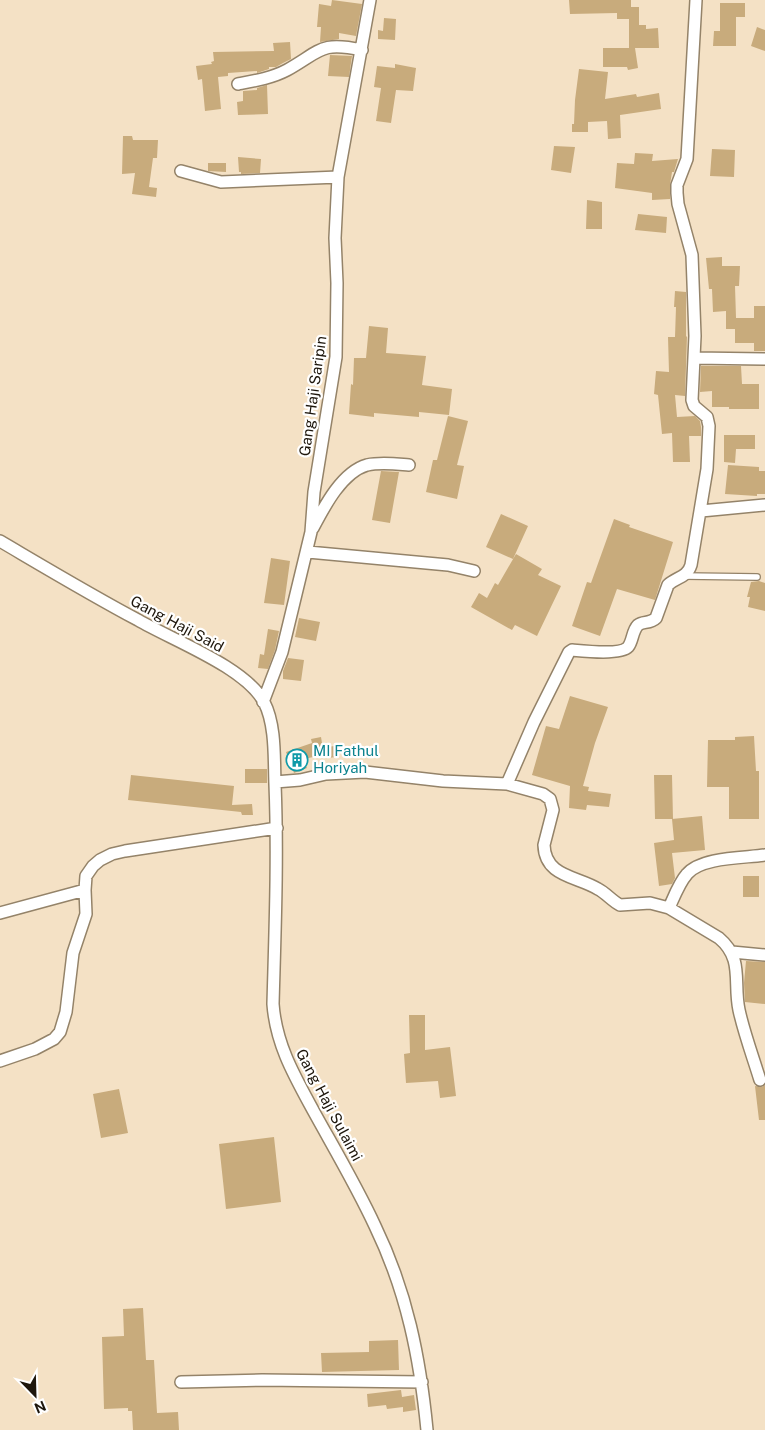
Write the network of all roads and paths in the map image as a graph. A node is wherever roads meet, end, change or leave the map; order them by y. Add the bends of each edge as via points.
1 (370, 0) edge
2 (696, 0) edge
3 (362, 50) junction
4 (238, 84) dead end
5 (181, 171) dead end
6 (338, 177) junction
7 (694, 358) junction
8 (765, 359) edge
9 (409, 465) dead end
10 (765, 505) edge
11 (701, 510) junction
12 (311, 532) junction
13 (0, 541) edge
14 (308, 552) junction
15 (474, 570) dead end
16 (684, 576) junction
17 (758, 577) dead end
18 (263, 702) junction
19 (275, 782) junction
20 (507, 784) junction
21 (277, 828) junction
22 (765, 855) edge
23 (85, 890) junction
24 (668, 908) junction
25 (0, 913) edge
26 (732, 952) junction
27 (765, 955) edge
28 (0, 1061) edge
29 (760, 1080) dead end
30 (181, 1382) dead end
31 (422, 1382) junction
32 (427, 1430) edge

1 - 3 street, Gang Haji Saripin
2 - 7 street via 687,159 677,192 692,255
3 - 4 street via 327,47 286,71
3 - 6 street, Gang Haji Saripin
5 - 6 street via 221,182
6 - 12 street, Gang Haji Saripin via 336,358 314,492
7 - 8 street
7 - 11 street via 693,404 707,417 709,426 708,469
9 - 12 street via 366,465 346,476
10 - 11 street
11 - 16 street via 690,570
12 - 14 street, Gang Haji Saripin
13 - 18 street, Gang Haji Said via 140,622 224,666 249,684
14 - 15 street via 448,564
14 - 18 street, Gang Haji Saripin via 282,652
16 - 17 lane
16 - 20 street via 668,585 656,618 639,624 624,650 569,652
18 - 19 street, Gang Haji Said via 274,749
19 - 20 street via 365,772 443,782
19 - 21 street, Gang Haji Sulaimi
20 - 24 street via 543,794 550,800 553,810 544,851 554,868 599,889 620,905 650,903
21 - 23 street via 112,854 93,866 86,876
21 - 31 street, Gang Haji Sulaimi via 273,1004 280,1043 395,1271 408,1313
22 - 24 street via 695,867 683,879
23 - 25 street
23 - 28 street via 86,914 73,953 66,1012 60,1032 47,1044
24 - 26 street via 719,938
26 - 27 street
26 - 29 street via 737,972 739,1009
30 - 31 street
31 - 32 street, Gang Haji Sulaimi

